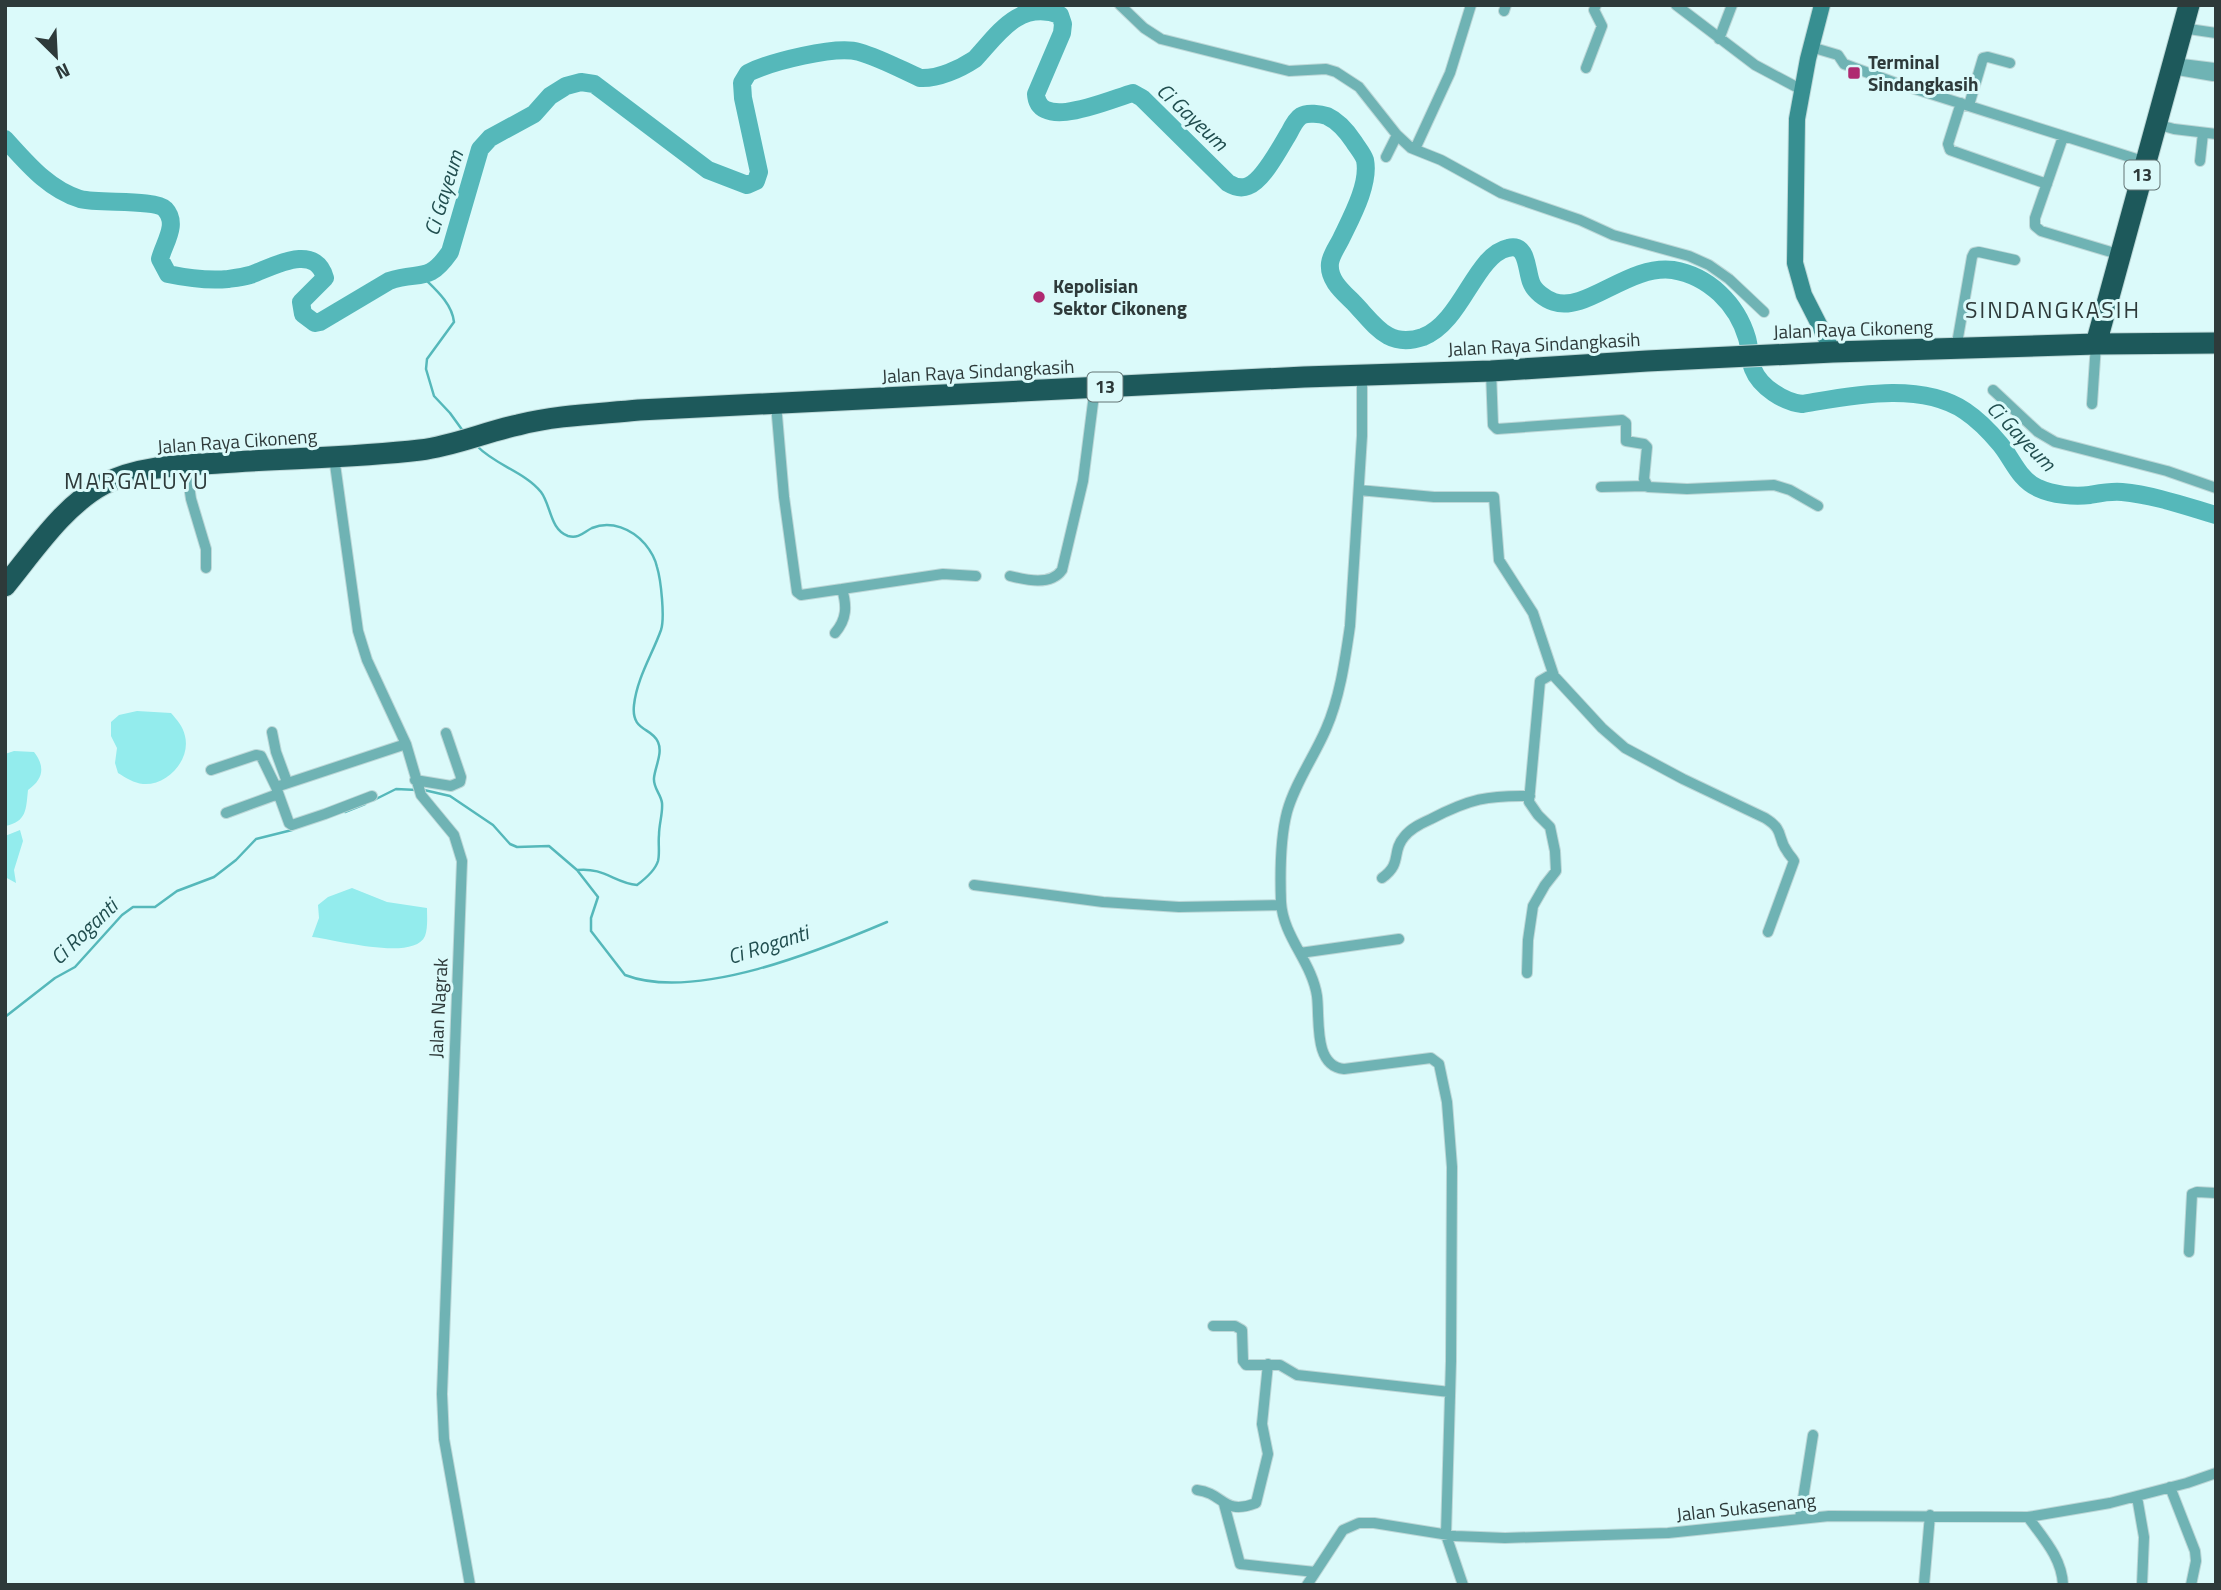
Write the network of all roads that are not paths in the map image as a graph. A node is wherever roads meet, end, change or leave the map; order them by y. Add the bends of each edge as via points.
1 (1120, 5) edge
2 (1471, 5) edge
3 (1596, 5) edge
4 (1676, 5) edge
5 (1732, 5) edge
6 (1822, 5) edge
7 (2189, 5) edge
8 (2182, 28) junction
9 (2216, 33) edge
10 (1719, 39) junction
11 (1811, 47) junction
12 (2010, 63) dead end
13 (2173, 66) junction
14 (1586, 68) dead end
15 (2216, 72) edge
16 (1802, 90) junction
17 (1965, 104) junction
18 (2156, 124) junction
19 (2203, 133) junction
20 (2216, 134) edge
21 (1397, 135) junction
22 (2063, 137) junction
23 (1415, 149) junction
24 (1386, 157) dead end
25 (2200, 161) dead end
26 (2146, 162) junction
27 (2046, 184) junction
28 (2121, 255) junction
29 (2015, 260) dead end
30 (1764, 312) dead end
31 (2216, 343) edge
32 (2096, 344) junction
33 (1956, 349) junction
34 (1833, 352) junction
35 (1737, 357) joint
36 (1491, 371) junction
37 (1363, 376) junction
38 (1095, 387) junction
39 (1993, 390) dead end
40 (776, 404) junction
41 (2092, 404) dead end
42 (467, 440) joint
43 (334, 457) junction
44 (186, 465) junction
45 (1646, 486) junction
46 (1601, 487) dead end
47 (2216, 488) edge
48 (1359, 490) junction
49 (1818, 506) dead end
50 (206, 568) dead end
51 (976, 576) dead end
52 (1010, 576) dead end
53 (5, 586) edge
54 (842, 589) junction
55 (835, 633) dead end
56 (1552, 674) junction
57 (272, 732) dead end
58 (446, 733) dead end
59 (406, 744) junction
60 (276, 752) junction
61 (264, 758) junction
62 (211, 770) dead end
63 (415, 780) junction
64 (280, 788) junction
65 (372, 796) dead end
66 (1530, 796) junction
67 (226, 813) dead end
68 (1382, 877) dead end
69 (974, 885) dead end
70 (1281, 905) junction
71 (1768, 932) dead end
72 (1399, 939) dead end
73 (1300, 953) junction
74 (1527, 973) dead end
75 (2216, 1193) edge
76 (2189, 1252) dead end
77 (1213, 1326) dead end
78 (1268, 1364) junction
79 (1450, 1392) junction
80 (1813, 1435) dead end
81 (2216, 1473) edge
82 (2170, 1487) junction
83 (1197, 1490) dead end
84 (2137, 1497) junction
85 (1224, 1504) junction
86 (1930, 1516) junction
87 (2028, 1517) junction
88 (1800, 1518) junction
89 (1446, 1535) junction
90 (1315, 1572) junction
91 (470, 1585) edge
92 (1307, 1585) edge
93 (1463, 1585) edge
94 (1924, 1585) edge
95 (2063, 1585) edge
96 (2142, 1585) edge
97 (2191, 1585) edge

1 - 21 street via 1160,39 1289,71 1336,72 1362,90
2 - 23 street via 1454,64
3 - 14 street via 1602,26
4 - 10 street
5 - 10 street
6 - 11 main road
7 - 8 highway, 13
8 - 9 street
8 - 13 highway, 13
10 - 16 street
11 - 16 main road
11 - 17 street via 1838,55 1844,64
12 - 17 street via 1983,58
13 - 15 street via 2214,68
13 - 18 highway, 13
16 - 34 main road via 1797,127 1795,263 1804,295
17 - 22 street
17 - 27 street via 1948,144 1950,150
18 - 19 street
18 - 26 highway, 13
19 - 20 street
19 - 25 street
21 - 23 street
21 - 24 street
22 - 26 street
22 - 27 street
23 - 30 street via 1501,193 1699,261 1729,279
26 - 28 highway, 13
27 - 28 street via 2035,218 2038,229
28 - 32 highway, 13
29 - 33 street via 1974,253
31 - 32 highway, 13
32 - 33 highway, Jalan Raya Cikoneng / 13
32 - 41 street
33 - 34 highway, Jalan Raya Cikoneng / 13
34 - 35 highway, Jalan Raya Cikoneng / 13
35 - 36 highway, Jalan Raya Sindangkasih / 13
36 - 37 highway, Jalan Raya Sindangkasih / 13
36 - 45 street via 1493,425 1497,429 1624,420 1626,441 1647,447
37 - 38 highway, Jalan Raya Sindangkasih / 13
37 - 48 street
38 - 40 highway, Jalan Raya Sindangkasih / 13
38 - 52 street via 1083,481 1062,569 1053,578
39 - 47 street via 2055,442
40 - 42 highway, Jalan Raya Sindangkasih / 13 via 558,418
40 - 54 street via 797,592
42 - 43 highway, Jalan Raya Cikoneng / 13 via 421,450
43 - 44 highway, Jalan Raya Cikoneng / 13
43 - 59 street, Jalan Nagrak via 358,631
44 - 50 street via 206,549
44 - 53 highway, Jalan Raya Cikoneng / 13 via 130,474 85,495
45 - 46 street
45 - 49 street via 1774,485
48 - 56 street via 1494,497 1499,559 1533,613
48 - 70 street via 1347,652 1327,728 1288,809
51 - 54 street via 943,574
54 - 55 street via 846,612
56 - 66 street via 1540,681
56 - 71 street via 1625,748 1774,824 1794,859
57 - 60 street
58 - 63 street via 460,782 451,786
59 - 63 street, Jalan Nagrak
59 - 64 street
60 - 61 street
60 - 64 street
61 - 62 street via 256,755
61 - 64 street
63 - 91 street, Jalan Nagrak via 422,797 454,835 461,861 442,1394 444,1439
64 - 65 street via 292,825
64 - 67 street
66 - 68 street via 1472,800 1419,825 1405,836 1394,868
66 - 74 street via 1530,805 1550,827 1556,871 1534,906
69 - 70 street via 1103,902 1213,908
70 - 73 street
72 - 73 street
73 - 79 street via 1315,985 1323,1052 1333,1066 1344,1069 1426,1058 1439,1064 1452,1167
75 - 76 street via 2192,1194
77 - 78 street via 1240,1327 1244,1364
78 - 79 street via 1284,1366 1297,1375
78 - 85 street via 1262,1424 1268,1454 1258,1499 1252,1505
79 - 89 street
80 - 88 street
81 - 82 street, Jalan Sukasenang
82 - 84 street, Jalan Sukasenang
82 - 97 street via 2195,1551
83 - 85 street via 1207,1491
84 - 87 street, Jalan Sukasenang
84 - 96 street via 2144,1537
85 - 90 street via 1240,1564
86 - 87 street, Jalan Sukasenang
86 - 88 street, Jalan Sukasenang
86 - 94 street
87 - 95 street via 2056,1556
88 - 89 street, Jalan Sukasenang via 1625,1536
89 - 90 street, Jalan Sukasenang via 1353,1524 1343,1530
89 - 93 street
90 - 92 street, Jalan Sukasenang

